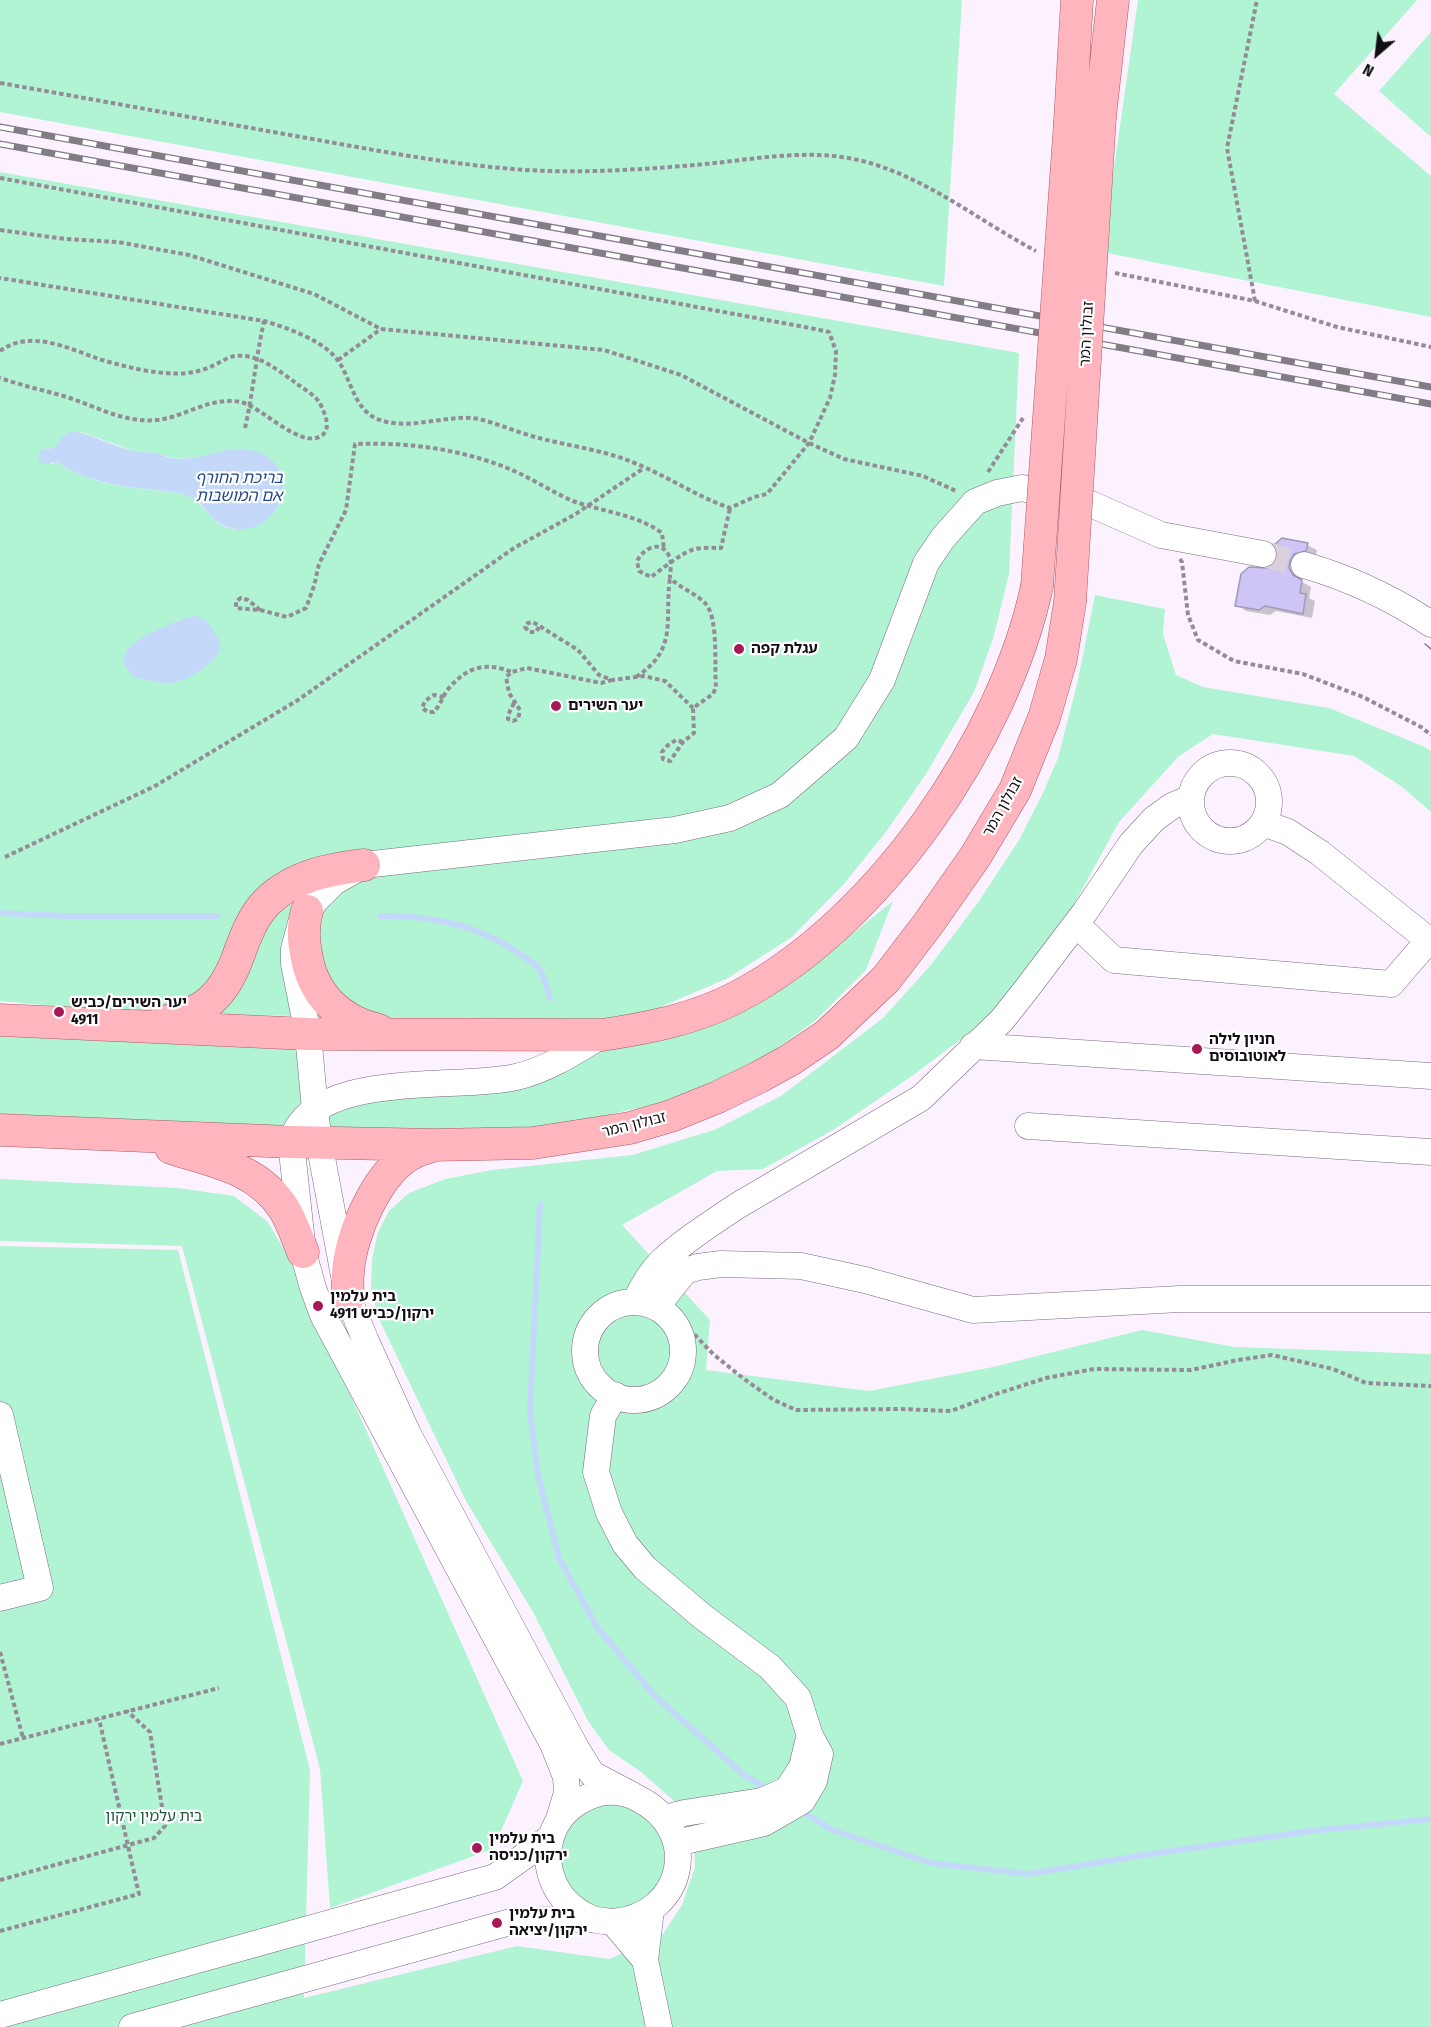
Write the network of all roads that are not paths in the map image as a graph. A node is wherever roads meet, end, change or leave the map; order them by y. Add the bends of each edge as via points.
1 (1077, 0) edge
2 (1113, 0) edge
3 (1085, 119) junction
4 (1263, 554) tunnel mouth
5 (1304, 564) tunnel mouth
6 (1431, 624) edge
7 (1191, 798) junction
8 (1263, 823) junction
9 (364, 865) junction
10 (308, 911) junction
11 (1076, 924) junction
12 (1430, 941) edge
13 (0, 1020) edge
14 (130, 1026) junction
15 (308, 1034) junction
16 (602, 1035) junction
17 (406, 1036) junction
18 (973, 1046) junction
19 (1431, 1076) edge
20 (315, 1110) junction
21 (1028, 1126) dead end
22 (0, 1130) edge
23 (108, 1135) junction
24 (305, 1142) junction
25 (434, 1145) junction
26 (1431, 1152) edge
27 (303, 1252) junction
28 (348, 1297) junction
29 (1431, 1299) edge
30 (646, 1304) junction
31 (615, 1395) junction
32 (0, 1415) edge
33 (0, 1598) edge
34 (808, 1774) junction
35 (632, 1795) junction
36 (665, 1818) junction
37 (554, 1829) junction
38 (676, 1843) junction
39 (651, 1910) junction
40 (603, 1921) junction
41 (645, 1960) junction
42 (0, 2016) edge
43 (132, 2027) edge
44 (659, 2027) edge

1 - 3 main road, זבולון המר
2 - 3 main road, זבולון המר
3 - 16 main road, זבולון המר, bridge via 1037,586 1030,620 987,727 917,836 857,905 796,959 737,997 681,1019
3 - 25 main road, זבולון המר, bridge via 1070,602 1061,658 1044,718 1015,790 975,857 886,979 827,1035 759,1077 671,1116 630,1128 532,1143
4 - 9 street via 1161,535 1091,504 1022,488 973,500 926,563 882,681 846,738 780,795 730,818 675,830
5 - 6 street via 1368,589
7 - 8 street via 1197,823 1217,839 1243,839
7 - 8 street via 1194,786 1209,769 1220,764 1243,765 1254,770 1267,789 1268,813
7 - 11 street via 1154,819 1131,844
8 - 12 street via 1288,832 1320,853
9 - 10 street via 334,882
9 - 14 main road via 292,883 256,915 227,981 212,1001 182,1017
10 - 15 street via 297,936 294,964
10 - 17 main road via 304,921 307,964 321,996 358,1023
11 - 12 street via 1114,960 1391,984
11 - 18 street via 1002,1020
13 - 14 main road
14 - 15 main road, זבולון המר
15 - 17 main road, זבולון המר
15 - 20 street
16 - 17 main road, זבולון המר
16 - 20 street via 541,1069 516,1077 376,1088 336,1098
18 - 19 street
18 - 30 street via 921,1098 737,1206 660,1263 645,1282
20 - 24 street
21 - 26 street
22 - 23 main road
23 - 24 main road, זבולון המר
23 - 27 main road via 159,1144 238,1169 259,1181 285,1211
24 - 25 main road, זבולון המר
24 - 27 street
24 - 28 street
25 - 28 main road via 401,1161 369,1202 351,1253
27 - 37 street via 323,1315 553,1744 566,1778 567,1793
28 - 35 street via 408,1434 576,1748 592,1774
29 - 30 street via 1180,1299 973,1310 801,1266 721,1264 685,1271
30 - 31 street via 621,1303 607,1310 588,1332 586,1362 592,1376
30 - 31 street via 668,1316 677,1328 683,1357 679,1371 658,1393 629,1399
31 - 34 street via 603,1416 596,1473 609,1513 625,1544 645,1568 770,1667 798,1698 820,1754
32 - 33 street via 40,1588
34 - 36 street via 787,1790 762,1801
34 - 38 street via 802,1801 764,1823
35 - 36 street via 651,1804
35 - 37 street via 615,1792 591,1796 569,1809
36 - 38 street
37 - 40 street via 547,1857 555,1886 574,1910
37 - 42 street via 495,1877
38 - 39 street via 675,1877 666,1896
39 - 40 street via 626,1921
39 - 41 street
40 - 41 street
40 - 43 street via 514,1921
41 - 44 street

